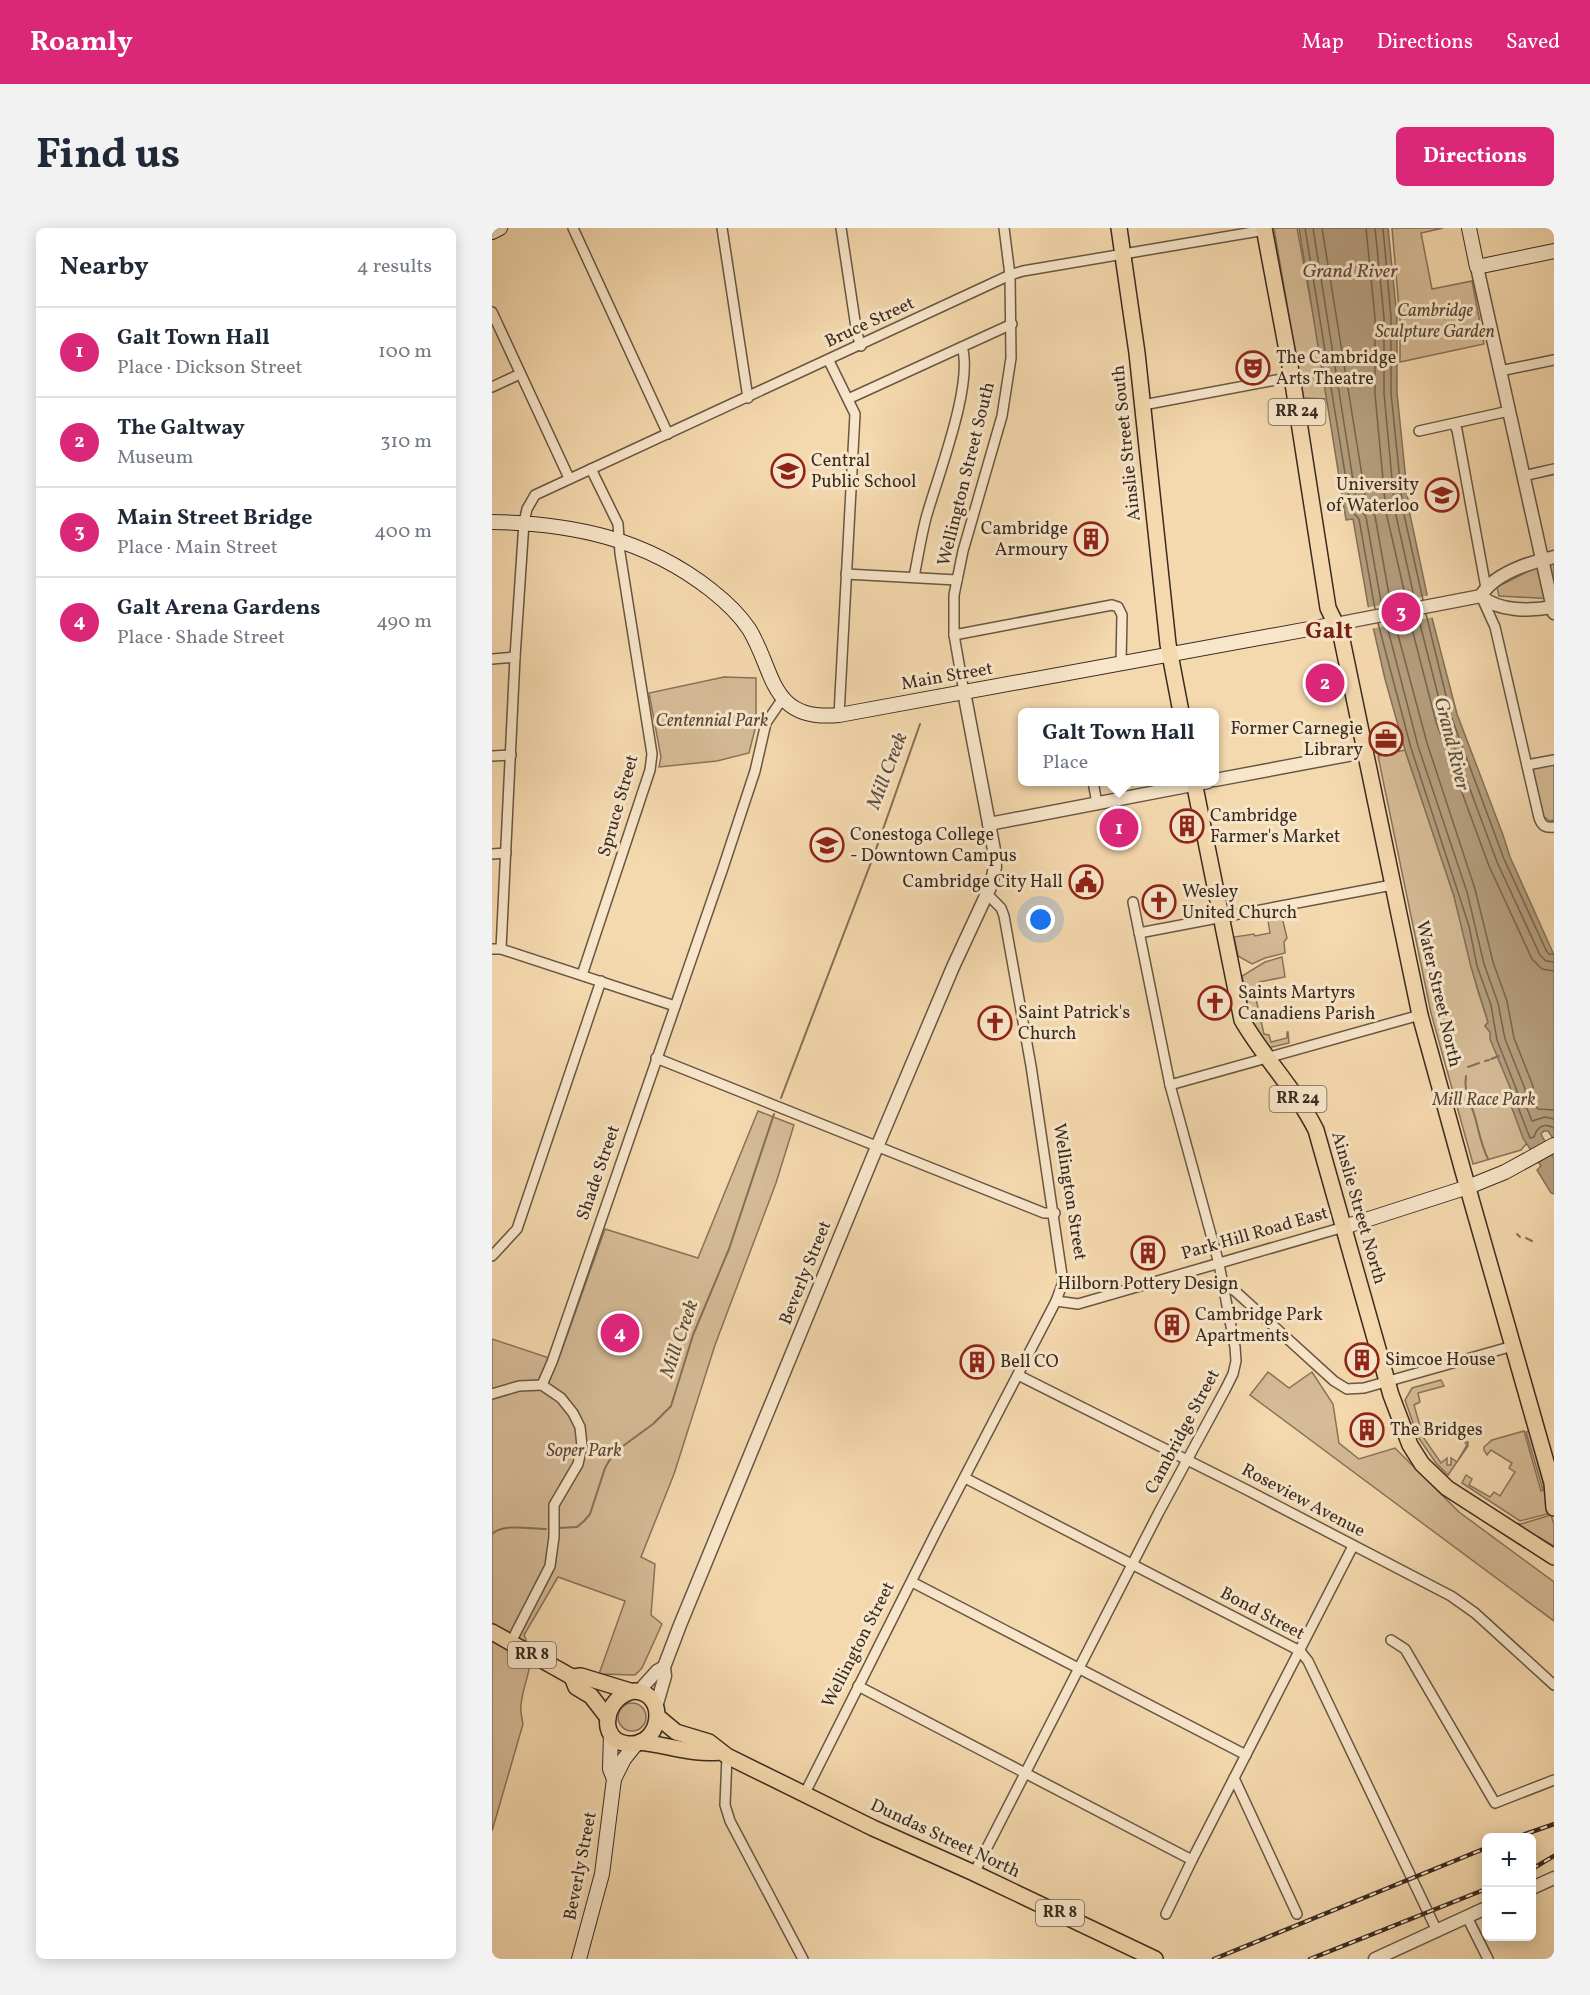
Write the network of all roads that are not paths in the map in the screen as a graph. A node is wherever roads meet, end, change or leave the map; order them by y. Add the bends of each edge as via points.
1 (500, 228) edge
2 (573, 228) edge
3 (722, 228) edge
4 (841, 228) edge
5 (1004, 228) edge
6 (1119, 228) edge
7 (1469, 228) edge
8 (1264, 229) edge
9 (492, 232) edge
10 (1554, 250) edge
11 (1123, 253) junction
12 (1477, 267) junction
13 (1010, 275) junction
14 (492, 312) edge
15 (1012, 324) junction
16 (861, 346) junction
17 (962, 347) junction
18 (1554, 360) edge
19 (829, 361) junction
20 (1500, 371) junction
21 (520, 374) junction
22 (1292, 377) junction
23 (492, 387) edge
24 (748, 398) junction
25 (848, 399) junction
26 (1143, 405) junction
27 (1509, 411) junction
28 (1454, 424) junction
29 (1419, 430) dead end
30 (668, 434) junction
31 (591, 469) junction
32 (1554, 469) edge
33 (1523, 476) junction
34 (569, 478) junction
35 (492, 522) edge
36 (524, 522) junction
37 (619, 539) junction
38 (1548, 558) edge
39 (846, 574) junction
40 (914, 577) junction
41 (957, 580) junction
42 (1483, 592) junction
43 (1554, 609) edge
44 (1336, 624) junction
45 (954, 634) junction
46 (1170, 655) junction
47 (515, 657) junction
48 (492, 659) edge
49 (1121, 663) junction
50 (964, 692) junction
51 (783, 699) junction
52 (1180, 708) edge
53 (839, 715) junction
54 (1364, 752) junction
55 (511, 755) junction
56 (492, 756) edge
57 (1554, 760) edge
58 (1527, 765) junction
59 (1219, 779) edge
60 (1094, 786) edge
61 (1180, 786) edge
62 (1200, 786) edge
63 (1097, 803) junction
64 (989, 824) junction
65 (1550, 827) edge
66 (506, 853) junction
67 (492, 854) edge
68 (1392, 885) junction
69 (987, 894) junction
70 (1133, 902) dead end
71 (1221, 917) junction
72 (1139, 933) junction
73 (497, 949) edge
74 (582, 975) junction
75 (601, 981) junction
76 (675, 1006) junction
77 (1420, 1015) junction
78 (656, 1058) junction
79 (1266, 1058) junction
80 (1170, 1085) junction
81 (1554, 1145) edge
82 (877, 1146) junction
83 (1468, 1187) junction
84 (1054, 1213) junction
85 (1344, 1227) junction
86 (492, 1256) edge
87 (1219, 1264) junction
88 (1223, 1286) junction
89 (1056, 1301) junction
90 (1513, 1346) junction
91 (1018, 1375) junction
92 (1387, 1380) junction
93 (542, 1385) junction
94 (492, 1394) edge
95 (1188, 1461) junction
96 (965, 1478) junction
97 (1554, 1508) edge
98 (1353, 1546) junction
99 (1554, 1557) edge
100 (1132, 1564) junction
101 (912, 1582) junction
102 (492, 1632) edge
103 (1391, 1640) dead end
104 (511, 1642) junction
105 (1300, 1651) junction
106 (664, 1667) junction
107 (1078, 1669) junction
108 (572, 1677) junction
109 (1554, 1685) edge
110 (858, 1686) junction
111 (634, 1691) junction
112 (657, 1712) junction
113 (609, 1725) junction
114 (638, 1743) junction
115 (723, 1754) junction
116 (1246, 1755) junction
117 (1025, 1773) junction
118 (1234, 1778) junction
119 (614, 1779) junction
120 (1554, 1780) edge
121 (805, 1793) junction
122 (1192, 1860) junction
123 (974, 1873) junction
124 (1554, 1878) edge
125 (1534, 1887) edge
126 (1482, 1910) edge
127 (1166, 1914) dead end
128 (1297, 1914) dead end
129 (1467, 1917) junction
130 (1437, 1931) junction
131 (1150, 1957) edge
132 (579, 1959) edge
133 (803, 1959) edge
134 (1375, 1959) edge
135 (1488, 1959) edge

1 - 9 main road
2 - 30 street
3 - 24 street
4 - 16 street
5 - 13 street, Wellington Street South
6 - 11 main road, Ainslie Street South
7 - 12 main road
8 - 11 street, Bruce Street
8 - 22 main road, RR 24
10 - 12 main road
11 - 13 street, Bruce Street
11 - 26 main road, Ainslie Street South
12 - 20 street
13 - 15 street, Wellington Street South
13 - 16 street, Bruce Street
14 - 21 street
15 - 17 street
15 - 41 street, Wellington Street South via 1002,416
16 - 19 street, Bruce Street
17 - 25 street
17 - 40 street via 964,381
18 - 20 street
19 - 24 street, Bruce Street
19 - 25 street
20 - 27 street
21 - 23 street
21 - 34 street
22 - 26 street
22 - 44 main road, RR 24 via 1328,608
24 - 30 street, Bruce Street
25 - 39 street via 855,414
26 - 46 main road, Ainslie Street South
27 - 28 street
27 - 33 street
28 - 29 street
28 - 42 street
30 - 31 street, Bruce Street
31 - 34 street, Bruce Street
31 - 37 street, Spruce Street via 618,524
32 - 33 street
33 - 38 street
34 - 36 street, Bruce Street via 535,495
35 - 36 main road
36 - 37 main road
36 - 47 street, Bruce Street
37 - 51 main road via 677,566 733,609 749,630
37 - 74 street, Spruce Street via 652,762
38 - 42 street via 1524,565
38 - 43 street
39 - 40 street
39 - 53 street
40 - 41 street
41 - 45 street, Wellington Street South
42 - 43 street via 1487,602 1503,607
42 - 44 street, Main Street
42 - 58 street via 1495,627
44 - 46 main road, Main Street
44 - 54 main road, Water Street North / RR 24
45 - 49 street via 1112,605 1122,615
45 - 50 street, Wellington Street South
46 - 49 main road, Main Street
46 - 52 main road
47 - 48 street
47 - 55 street, Bruce Street
49 - 50 main road, Main Street
50 - 53 main road, Main Street
50 - 64 street
51 - 53 main road, Main Street via 812,714
51 - 76 street, Shade Street via 766,723 755,771
54 - 59 street
54 - 68 main road, Water Street North / RR 24
55 - 56 street
55 - 66 street, Bruce Street
57 - 58 street
58 - 65 street via 1539,818 1542,825
60 - 63 street
61 - 63 street
62 - 71 main road, Ainslie Street North / RR 24
63 - 64 street
64 - 69 street via 995,867
66 - 67 street
66 - 73 street, Bruce Street
68 - 71 street
68 - 77 main road, Water Street North / RR 24
69 - 82 street, Beverly Street
69 - 84 street, Wellington Street via 1004,916
70 - 72 street, Cambridge Street
71 - 72 street
71 - 79 main road, Ainslie Street North / RR 24 via 1242,1020
72 - 80 street, Cambridge Street
73 - 74 street
74 - 75 street
75 - 76 street
75 - 86 street via 517,1229
76 - 78 street, Shade Street
77 - 79 street
77 - 83 main road, Water Street North / RR 24
78 - 82 street
78 - 93 street, Shade Street
79 - 80 street
79 - 85 main road, Ainslie Street North / RR 24 via 1316,1130
80 - 87 street, Cambridge Street
81 - 83 main road, Park Hill Road East
82 - 84 street via 1044,1213
82 - 106 street, Beverly Street
83 - 85 main road, Park Hill Road East
83 - 90 main road, Water Street North / RR 24
84 - 89 street, Wellington Street via 1064,1277
85 - 87 street, Park Hill Road East
85 - 92 main road, Ainslie Street North / RR 24
87 - 88 street, Cambridge Street
87 - 89 street, Park Hill Road East via 1077,1304
88 - 92 street via 1235,1291 1347,1389
88 - 95 street, Cambridge Street via 1236,1362
89 - 91 street, Wellington Street
90 - 92 street
90 - 97 main road, Water Street North / RR 24 via 1552,1483
91 - 95 street, Roseview Avenue
91 - 96 street, Wellington Street
92 - 99 main road, Ainslie Street North / RR 24 via 1410,1445 1434,1477
93 - 94 street via 519,1386
93 - 104 street via 561,1398 573,1413 580,1427 582,1446 578,1464 554,1505 550,1566
95 - 98 street, Roseview Avenue
95 - 100 street, Cambridge Street
96 - 100 street, Bond Street
96 - 101 street, Wellington Street
98 - 105 street
98 - 109 street, Roseview Avenue via 1461,1602
100 - 105 street, Bond Street
100 - 107 street, Cambridge Street
101 - 107 street
101 - 110 street, Wellington Street
102 - 104 main road, RR 8
103 - 120 street via 1405,1649 1495,1803
104 - 108 main road, RR 8
105 - 116 street
105 - 130 street, Bond Street
106 - 111 street, Beverly Street
106 - 112 street, Beverly Street
107 - 116 street
107 - 117 street, Cambridge Street
108 - 111 main road, RR 8
108 - 113 main road, RR 8 via 576,1687 591,1696
110 - 117 street
110 - 121 street, Wellington Street
111 - 112 main road via 648,1695
111 - 113 main road via 620,1695 613,1703
112 - 114 main road via 652,1732
112 - 115 main road, Dundas Street North / RR 8 via 676,1732 709,1742
113 - 114 main road via 621,1743
113 - 119 main road, Beverly Street via 610,1769
114 - 115 main road, Dundas Street North / RR 8
114 - 119 main road, Beverly Street
115 - 121 main road, Dundas Street North / RR 8
115 - 133 street via 724,1805 730,1821
116 - 118 street
117 - 122 street
117 - 123 street, Cambridge Street
118 - 122 street
118 - 128 street
119 - 132 main road, Beverly Street via 602,1874
121 - 123 main road, Dundas Street North / RR 8
122 - 127 street
123 - 131 main road, Dundas Street North / RR 8
124 - 125 street
126 - 129 street
129 - 130 street
129 - 135 street
130 - 134 street

